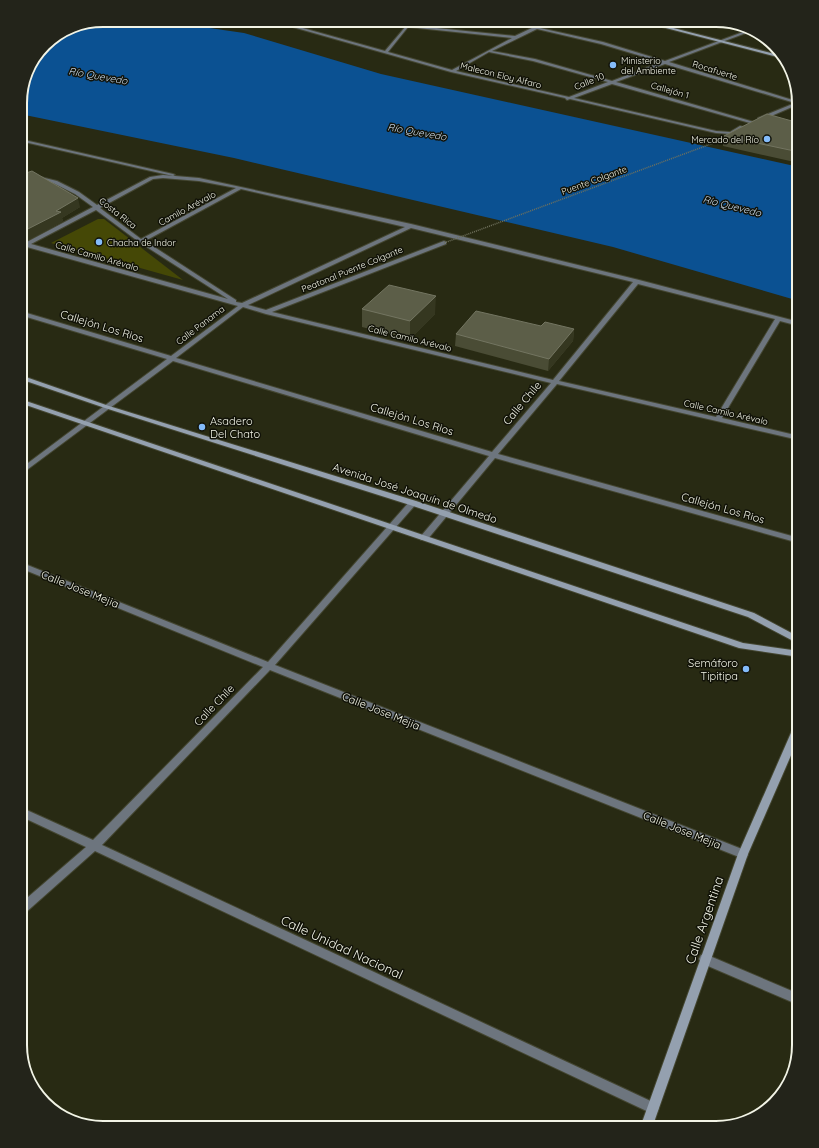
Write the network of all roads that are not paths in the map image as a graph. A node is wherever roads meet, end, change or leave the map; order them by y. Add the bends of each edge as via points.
1 (301, 27) edge
2 (406, 27) edge
3 (417, 27) edge
4 (538, 27) edge
5 (663, 27) edge
6 (535, 28) junction
7 (745, 33) edge
8 (514, 37) junction
9 (720, 42) junction
10 (489, 51) junction
11 (386, 52) junction
12 (775, 56) edge
13 (663, 63) junction
14 (452, 71) junction
15 (610, 82) junction
16 (567, 99) junction
17 (792, 101) edge
18 (792, 105) edge
19 (766, 116) junction
20 (773, 118) edge
21 (754, 121) junction
22 (763, 122) edge
23 (27, 142) edge
24 (27, 175) edge
25 (173, 175) junction
26 (240, 188) junction
27 (98, 208) junction
28 (411, 226) junction
29 (141, 241) junction
30 (444, 243) road end
31 (27, 244) edge
32 (27, 247) edge
33 (637, 281) junction
34 (241, 306) junction
35 (266, 312) junction
36 (27, 315) edge
37 (778, 319) junction
38 (792, 322) edge
39 (171, 358) junction
40 (27, 379) edge
41 (555, 382) junction
42 (27, 403) edge
43 (107, 407) junction
44 (718, 419) junction
45 (85, 424) junction
46 (792, 436) edge
47 (494, 455) junction
48 (27, 468) edge
49 (413, 503) junction
50 (444, 514) junction
51 (392, 528) junction
52 (424, 538) junction
53 (792, 539) edge
54 (27, 567) edge
55 (792, 637) edge
56 (792, 653) edge
57 (269, 666) junction
58 (792, 742) edge
59 (27, 813) edge
60 (94, 846) junction
61 (743, 854) junction
62 (27, 906) edge
63 (705, 960) junction
64 (792, 997) edge
65 (653, 1108) junction
66 (648, 1121) edge

1 - 11 street, Malecon Eloy Alfaro
2 - 11 street
3 - 8 street
4 - 6 street
5 - 9 main road
6 - 8 street
6 - 13 street, Rocafuerte via 602,43
7 - 9 street, Calle 10
8 - 10 street
9 - 12 main road
9 - 13 street, Calle 10
10 - 14 street
10 - 15 street, Callejón 1 via 534,60
11 - 14 street, Malecon Eloy Alfaro
13 - 15 street, Calle 10
13 - 17 street, Rocafuerte
14 - 16 street, Malecon Eloy Alfaro
15 - 16 street, Calle 10
15 - 21 street, Callejón 1
16 - 21 street, Malecon Eloy Alfaro via 716,132 730,133
18 - 19 street
19 - 20 street
19 - 21 street
21 - 22 street
23 - 25 street
24 - 27 street, Costa Rica via 60,184 77,192
25 - 26 street
25 - 27 street via 155,177
26 - 28 street
26 - 29 street, Camilo Arévalo
27 - 29 street, Costa Rica
27 - 31 street
28 - 33 street
28 - 34 street, Calle Panama
29 - 34 street, Costa Rica
30 - 35 street, Peatonal Puente Colgante
32 - 34 street, Calle Camilo Arévalo
33 - 37 street
33 - 41 street, Calle Chile
34 - 35 street, Calle Camilo Arévalo
34 - 39 street, Calle Panama
35 - 41 street, Calle Camilo Arévalo
36 - 39 street, Callejón Los Rios
37 - 38 street
37 - 44 street
39 - 43 street, Calle Panama
39 - 47 street, Callejón Los Rios
40 - 43 main road, Avenida José Joaquín de Olmedo
41 - 44 street, Calle Camilo Arévalo
41 - 47 street, Calle Chile
42 - 45 main road
43 - 45 street, Calle Panama
43 - 49 main road, Avenida José Joaquín de Olmedo
44 - 46 street, Calle Camilo Arévalo
45 - 48 street, Calle Panama
45 - 51 main road
47 - 50 street, Calle Chile
47 - 53 street, Callejón Los Rios
49 - 50 main road, Avenida José Joaquín de Olmedo
49 - 51 street, Calle Chile
50 - 52 street, Calle Chile
50 - 55 main road, Avenida José Joaquín de Olmedo via 751,615
51 - 52 main road
51 - 57 street, Calle Chile
52 - 56 main road via 742,646
54 - 57 street, Calle Jose Mejia
57 - 60 street, Calle Chile
57 - 61 street, Calle Jose Mejia
58 - 61 main road, Calle Argentina
59 - 60 street, Calle Unidad Nacional
60 - 62 street, Calle Chile
60 - 65 street, Calle Unidad Nacional
61 - 63 main road, Calle Argentina
63 - 64 street
63 - 65 main road, Calle Argentina
65 - 66 main road, Calle Argentina

